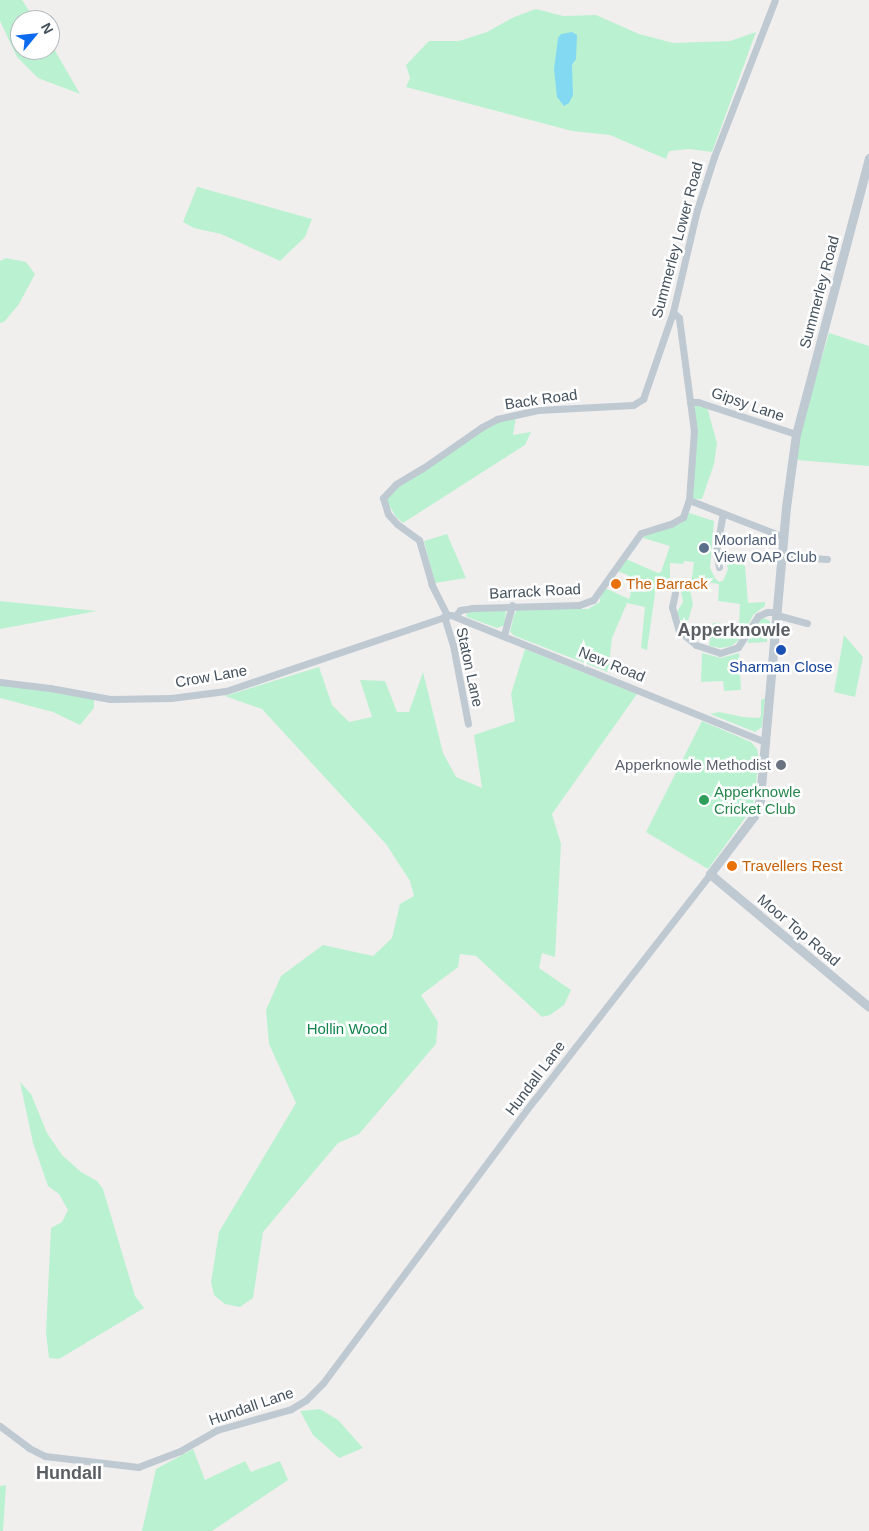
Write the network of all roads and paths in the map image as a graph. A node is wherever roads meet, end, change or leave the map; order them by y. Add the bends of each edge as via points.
1 (775, 0) edge
2 (869, 158) edge
3 (673, 312) junction
4 (690, 402) junction
5 (639, 403) joint
6 (796, 434) junction
7 (383, 498) joint
8 (689, 500) junction
9 (723, 514) junction
10 (784, 537) junction
11 (782, 556) junction
12 (827, 559) dead end
13 (719, 567) dead end
14 (676, 598) dead end
15 (512, 605) junction
16 (777, 614) junction
17 (449, 615) junction
18 (806, 623) dead end
19 (504, 635) junction
20 (0, 682) edge
21 (468, 724) dead end
22 (766, 742) junction
23 (710, 874) junction
24 (869, 1007) edge
25 (0, 1426) edge

1 - 3 street, Summerley Lower Road via 714,157 697,210
2 - 6 street, Summerley Road
3 - 4 street via 679,318
3 - 5 street, Summerley Lower Road
4 - 6 street, Gipsy Lane
4 - 8 street via 694,431
5 - 7 street, Back Road via 538,410 497,419 396,484
6 - 10 street, Hundall Lane
7 - 17 street, Staton Lane via 388,514 396,524 419,540 432,584
8 - 9 street
8 - 15 street, Barrack Road via 686,511 678,520 641,533 593,600 579,605
9 - 10 street
9 - 13 street via 716,552
10 - 11 street, Hundall Lane
11 - 12 street
11 - 16 street, Hundall Lane
14 - 16 street via 672,614 683,636 696,645 720,653 738,647 758,616 767,612
15 - 17 street, Barrack Road via 472,608
15 - 19 street
16 - 18 street
16 - 22 street, Hundall Lane
17 - 19 street, New Road
17 - 20 street, Crow Lane via 226,691 171,698 110,699
17 - 21 street, Staton Lane
19 - 22 street, New Road
22 - 23 street, Hundall Lane via 758,810
23 - 24 street, Moor Top Road
23 - 25 street, Hundall Lane via 306,1400 291,1409 217,1430 180,1452 138,1467 45,1456

